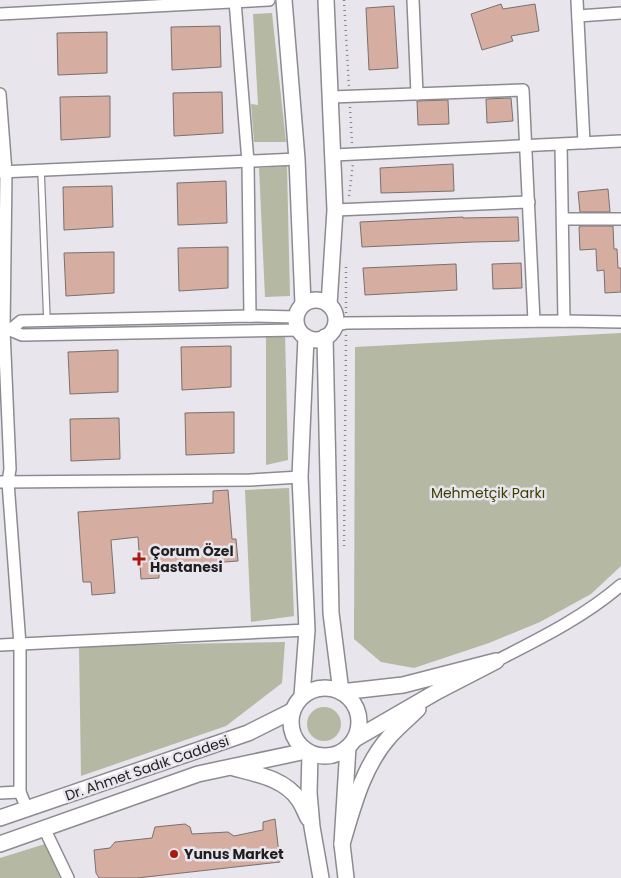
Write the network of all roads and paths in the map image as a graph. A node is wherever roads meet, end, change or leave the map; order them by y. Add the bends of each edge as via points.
1 (41, 0) edge
2 (269, 0) edge
3 (284, 0) edge
4 (326, 0) edge
5 (413, 0) edge
6 (577, 0) edge
7 (236, 1) edge
8 (42, 12) junction
9 (621, 13) edge
10 (0, 14) edge
11 (578, 16) junction
12 (0, 94) edge
13 (418, 94) junction
14 (331, 97) junction
15 (621, 141) edge
16 (584, 143) junction
17 (561, 144) junction
18 (526, 146) junction
19 (334, 155) junction
20 (297, 159) junction
21 (248, 162) junction
22 (41, 170) junction
23 (3, 172) edge
24 (529, 202) junction
25 (335, 210) junction
26 (621, 219) edge
27 (563, 220) junction
28 (329, 305) junction
29 (250, 316) junction
30 (47, 321) junction
31 (534, 321) junction
32 (564, 321) junction
33 (301, 322) junction
34 (621, 322) edge
35 (335, 325) junction
36 (5, 330) edge
37 (325, 337) junction
38 (300, 477) junction
39 (4, 482) edge
40 (621, 585) edge
41 (307, 630) junction
42 (0, 645) edge
43 (20, 645) junction
44 (496, 661) junction
45 (438, 691) junction
46 (341, 692) junction
47 (302, 696) junction
48 (292, 711) junction
49 (352, 743) junction
50 (308, 752) junction
51 (227, 767) junction
52 (20, 792) junction
53 (0, 793) edge
54 (27, 809) junction
55 (0, 818) edge
56 (312, 827) junction
57 (44, 828) junction
58 (0, 844) edge
59 (342, 844) junction
60 (68, 878) edge
61 (321, 878) edge
62 (346, 878) edge

1 - 8 street
2 - 7 street
3 - 20 street
4 - 14 street
5 - 13 street
6 - 11 street
7 - 8 street
7 - 21 street
8 - 10 street
9 - 11 street
11 - 16 street
12 - 23 street
13 - 14 street
13 - 18 street via 523,90
14 - 19 street
15 - 16 street
16 - 17 street
17 - 18 street
17 - 27 street
18 - 19 street
18 - 24 street
19 - 25 street
20 - 21 street
20 - 33 street
21 - 22 street
21 - 29 street
22 - 23 street
22 - 30 lane
23 - 36 street
24 - 25 street
24 - 31 street
25 - 28 street
26 - 27 street
27 - 32 street
28 - 33 street via 316,300
28 - 35 street via 335,314
29 - 30 street
29 - 33 street
30 - 36 street via 21,322
31 - 32 street
31 - 35 street
32 - 34 street
33 - 36 street via 22,335
33 - 37 street via 315,340
33 - 38 street
35 - 37 street
36 - 39 street via 10,469
37 - 46 street via 331,613
38 - 39 street
38 - 41 street
39 - 43 street
40 - 44 street via 555,630
41 - 43 street
41 - 47 street
42 - 43 street
43 - 52 street
44 - 45 street
44 - 46 street via 403,685
45 - 49 street
45 - 59 street via 389,736 374,759 357,793
46 - 47 street via 321,688
46 - 49 street via 358,712 358,731
47 - 48 street
48 - 50 street via 291,729 299,746
48 - 54 street, Dr. Ahmet Sadık Caddesi via 248,733
49 - 50 street via 334,756
49 - 59 street
50 - 51 street
50 - 56 street
51 - 56 street via 274,780 288,789 299,800
51 - 57 street via 198,774
52 - 53 street
52 - 54 street
54 - 55 street, Dr. Ahmet Sadık Caddesi
56 - 61 street
57 - 58 street
57 - 60 street
59 - 62 street

